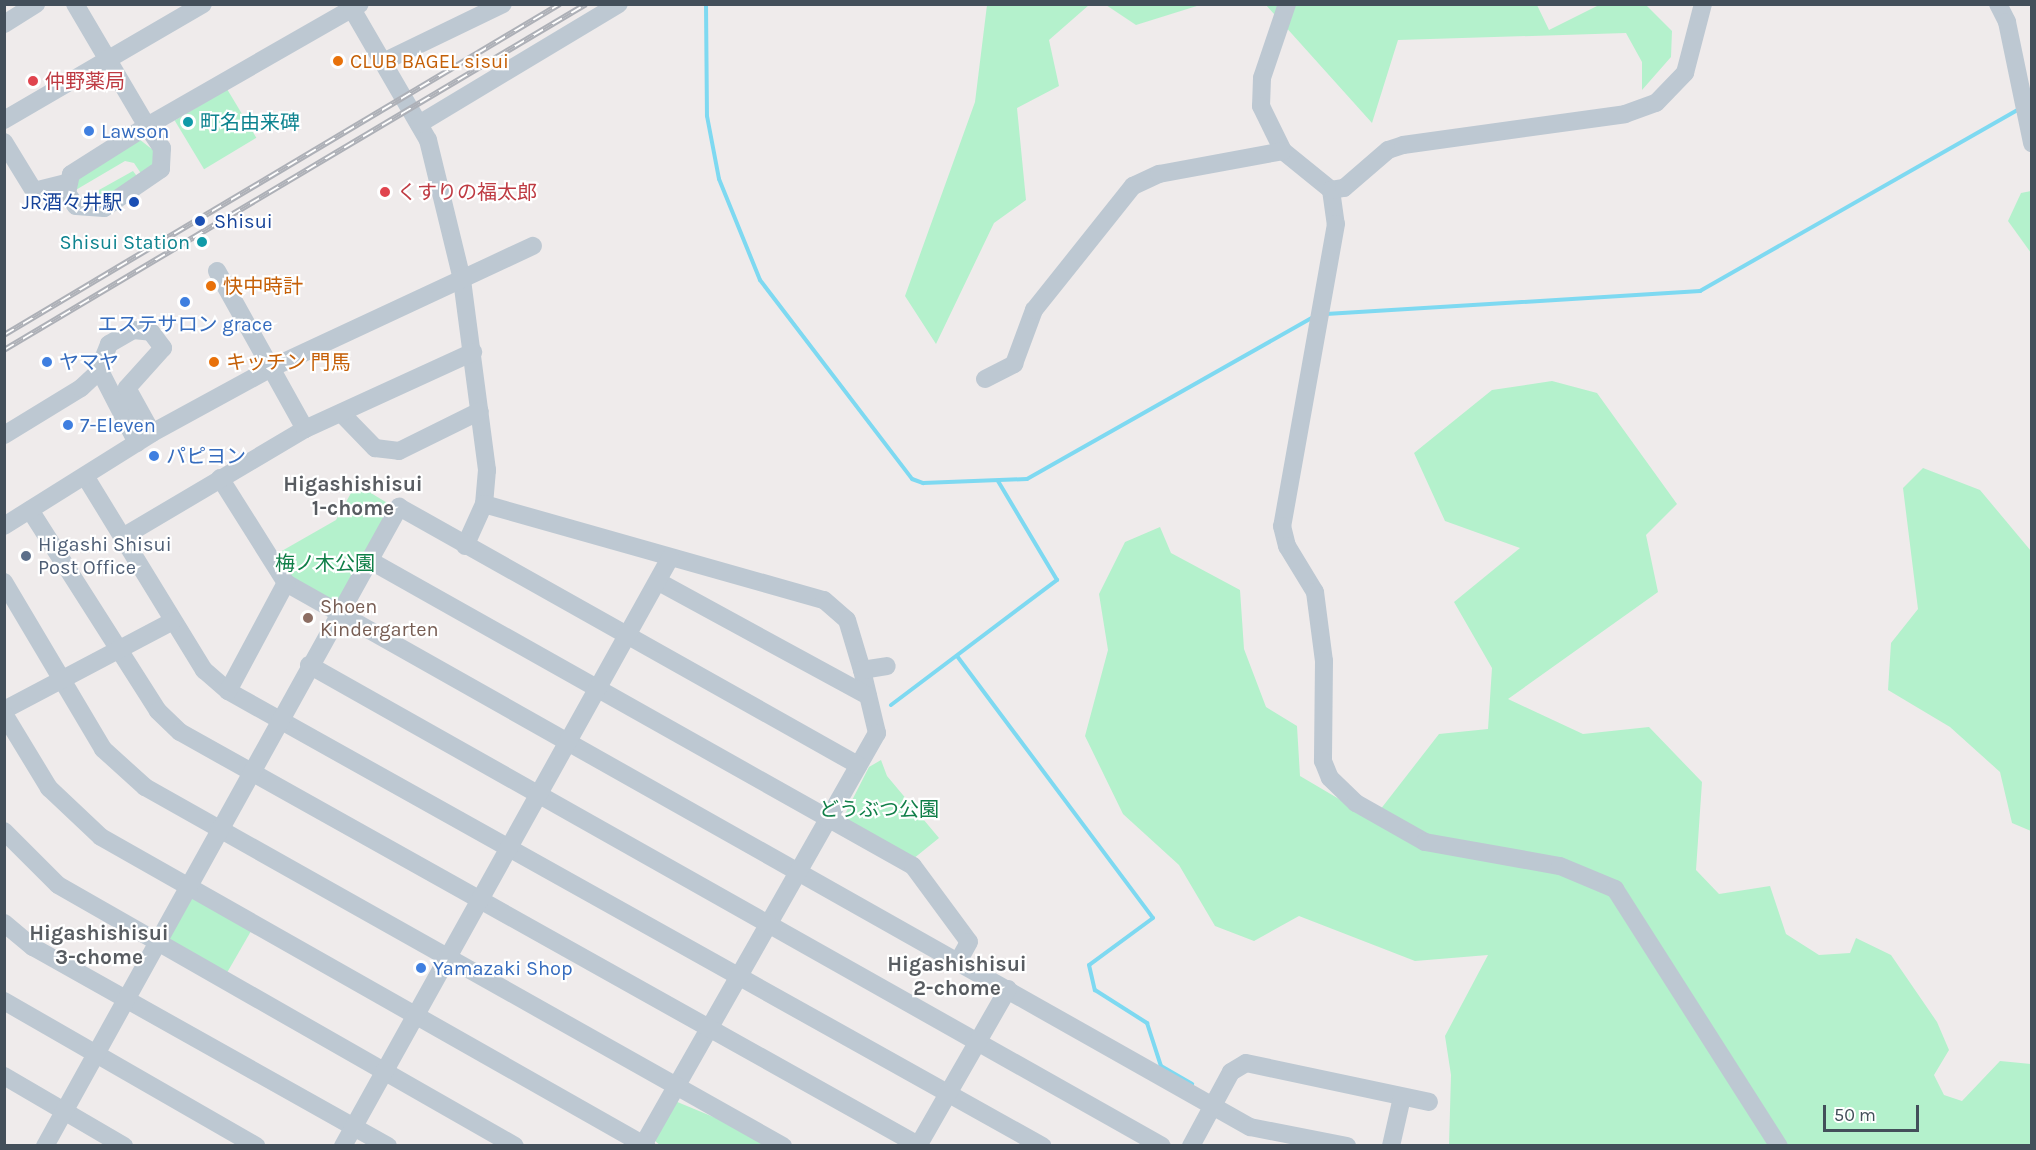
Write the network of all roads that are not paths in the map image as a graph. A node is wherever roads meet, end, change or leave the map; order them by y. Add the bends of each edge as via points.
1 (36, 4) edge
2 (75, 4) edge
3 (203, 4) edge
4 (503, 4) edge
5 (619, 4) edge
6 (1287, 4) edge
7 (1702, 4) edge
8 (1998, 4) edge
9 (356, 7) edge
10 (4, 24) edge
11 (106, 60) junction
12 (382, 62) junction
13 (4, 120) edge
14 (419, 124) junction
15 (147, 126) junction
16 (4, 142) edge
17 (2031, 143) edge
18 (1283, 151) junction
19 (66, 183) junction
20 (1330, 190) junction
21 (533, 246) dead end
22 (217, 272) dead end
23 (462, 279) junction
24 (473, 352) junction
25 (270, 368) junction
26 (100, 370) junction
27 (985, 379) dead end
28 (480, 411) junction
29 (341, 413) junction
30 (305, 429) junction
31 (4, 435) edge
32 (144, 438) junction
33 (85, 476) junction
34 (220, 477) junction
35 (484, 504) junction
36 (30, 510) junction
37 (4, 526) edge
38 (126, 536) junction
39 (465, 546) junction
40 (670, 558) junction
41 (369, 560) junction
42 (4, 582) edge
43 (659, 582) junction
44 (286, 583) junction
45 (339, 612) junction
46 (173, 621) junction
47 (628, 636) junction
48 (118, 649) junction
49 (309, 665) junction
50 (887, 666) dead end
51 (862, 670) junction
52 (60, 679) junction
53 (597, 690) junction
54 (228, 691) junction
55 (868, 696) junction
56 (4, 712) edge
57 (282, 720) junction
58 (569, 744) junction
59 (858, 765) junction
60 (252, 772) junction
61 (540, 796) junction
62 (828, 818) junction
63 (220, 829) junction
64 (4, 831) edge
65 (510, 848) junction
66 (796, 871) junction
67 (187, 886) junction
68 (481, 901) junction
69 (4, 923) edge
70 (767, 924) junction
71 (156, 944) junction
72 (448, 958) junction
73 (958, 962) junction
74 (738, 977) junction
75 (1008, 989) junction
76 (124, 999) junction
77 (4, 1002) edge
78 (416, 1016) junction
79 (708, 1027) junction
80 (977, 1041) junction
81 (96, 1054) junction
82 (385, 1072) junction
83 (4, 1076) edge
84 (675, 1086) junction
85 (947, 1092) junction
86 (1402, 1097) junction
87 (1429, 1102) dead end
88 (1212, 1104) junction
89 (64, 1111) junction
90 (354, 1126) junction
91 (644, 1145) edge
92 (919, 1145) edge
93 (45, 1146) edge
94 (124, 1146) edge
95 (256, 1146) edge
96 (343, 1146) edge
97 (388, 1146) edge
98 (515, 1146) edge
99 (783, 1146) edge
100 (1041, 1146) edge
101 (1162, 1146) edge
102 (1191, 1146) edge
103 (1347, 1146) edge
104 (1391, 1146) edge
105 (1779, 1146) edge

1 - 10 street
2 - 11 street
3 - 11 street
4 - 12 street
5 - 14 street
6 - 18 street via 1262,78 1262,106
7 - 20 street via 1685,73 1656,103 1625,114 1403,145 1388,150 1344,188
8 - 17 street via 2007,22
9 - 12 street
9 - 15 street
11 - 13 street
11 - 15 street
12 - 14 street
14 - 23 street via 433,152
15 - 19 street via 76,168
15 - 19 street via 165,159 145,183 94,210 76,206
16 - 19 street via 34,191
18 - 20 street
18 - 27 street via 1159,174 1133,186 1034,310 1014,364
20 - 105 street via 1335,243 1283,505 1287,546 1315,592 1324,662 1320,742 1330,777 1356,803 1425,842 1560,866 1615,890
21 - 23 street
22 - 25 street
23 - 24 street
23 - 25 street
24 - 28 street
24 - 29 street
25 - 30 street
25 - 32 street
26 - 31 street via 81,388
26 - 32 street
26 - 32 street via 109,344 122,334 143,329 159,338 162,356 127,388
28 - 29 street via 399,451 375,448
28 - 35 street
29 - 30 street
30 - 34 street
32 - 33 street
33 - 36 street
33 - 38 street
34 - 38 street
34 - 44 street
35 - 39 street
35 - 40 street
36 - 37 street
36 - 48 street
38 - 46 street
39 - 41 street via 399,507
39 - 47 street
40 - 43 street
40 - 51 street via 840,609
41 - 45 street
41 - 53 street
42 - 52 street
43 - 47 street
43 - 55 street
44 - 45 street
44 - 54 street
45 - 49 street
45 - 58 street
46 - 48 street
46 - 54 street via 204,670
47 - 53 street
47 - 59 street
48 - 52 street
48 - 60 street via 158,711 180,732
49 - 57 street
49 - 61 street
50 - 51 street
51 - 55 street
52 - 56 street
52 - 63 street via 104,749 145,786
53 - 58 street
53 - 62 street
54 - 57 street
55 - 59 street via 877,733
56 - 67 street via 49,788 101,837
57 - 60 street
57 - 65 street
58 - 61 street
58 - 66 street
59 - 62 street
60 - 63 street
60 - 68 street
61 - 65 street
61 - 70 street
62 - 66 street
62 - 73 street via 914,866 969,942
63 - 67 street
63 - 72 street
64 - 71 street via 58,885
65 - 68 street
65 - 74 street
66 - 70 street
66 - 73 street
67 - 71 street
67 - 78 street
68 - 72 street
68 - 79 street
69 - 76 street via 33,947
70 - 74 street
70 - 80 street
71 - 76 street
71 - 82 street
72 - 78 street
72 - 84 street
73 - 75 street
74 - 79 street
74 - 85 street
75 - 80 street
75 - 88 street
76 - 81 street
76 - 90 street
77 - 81 street
78 - 82 street
78 - 91 street
79 - 84 street
79 - 92 street
80 - 85 street
80 - 101 street
81 - 89 street
81 - 95 street
82 - 90 street
82 - 98 street
83 - 89 street
84 - 91 street
84 - 99 street
85 - 92 street
85 - 100 street
86 - 87 street
86 - 88 street via 1246,1063 1231,1072
86 - 104 street
88 - 102 street
88 - 103 street via 1250,1126
89 - 93 street
89 - 94 street
90 - 96 street
90 - 97 street

